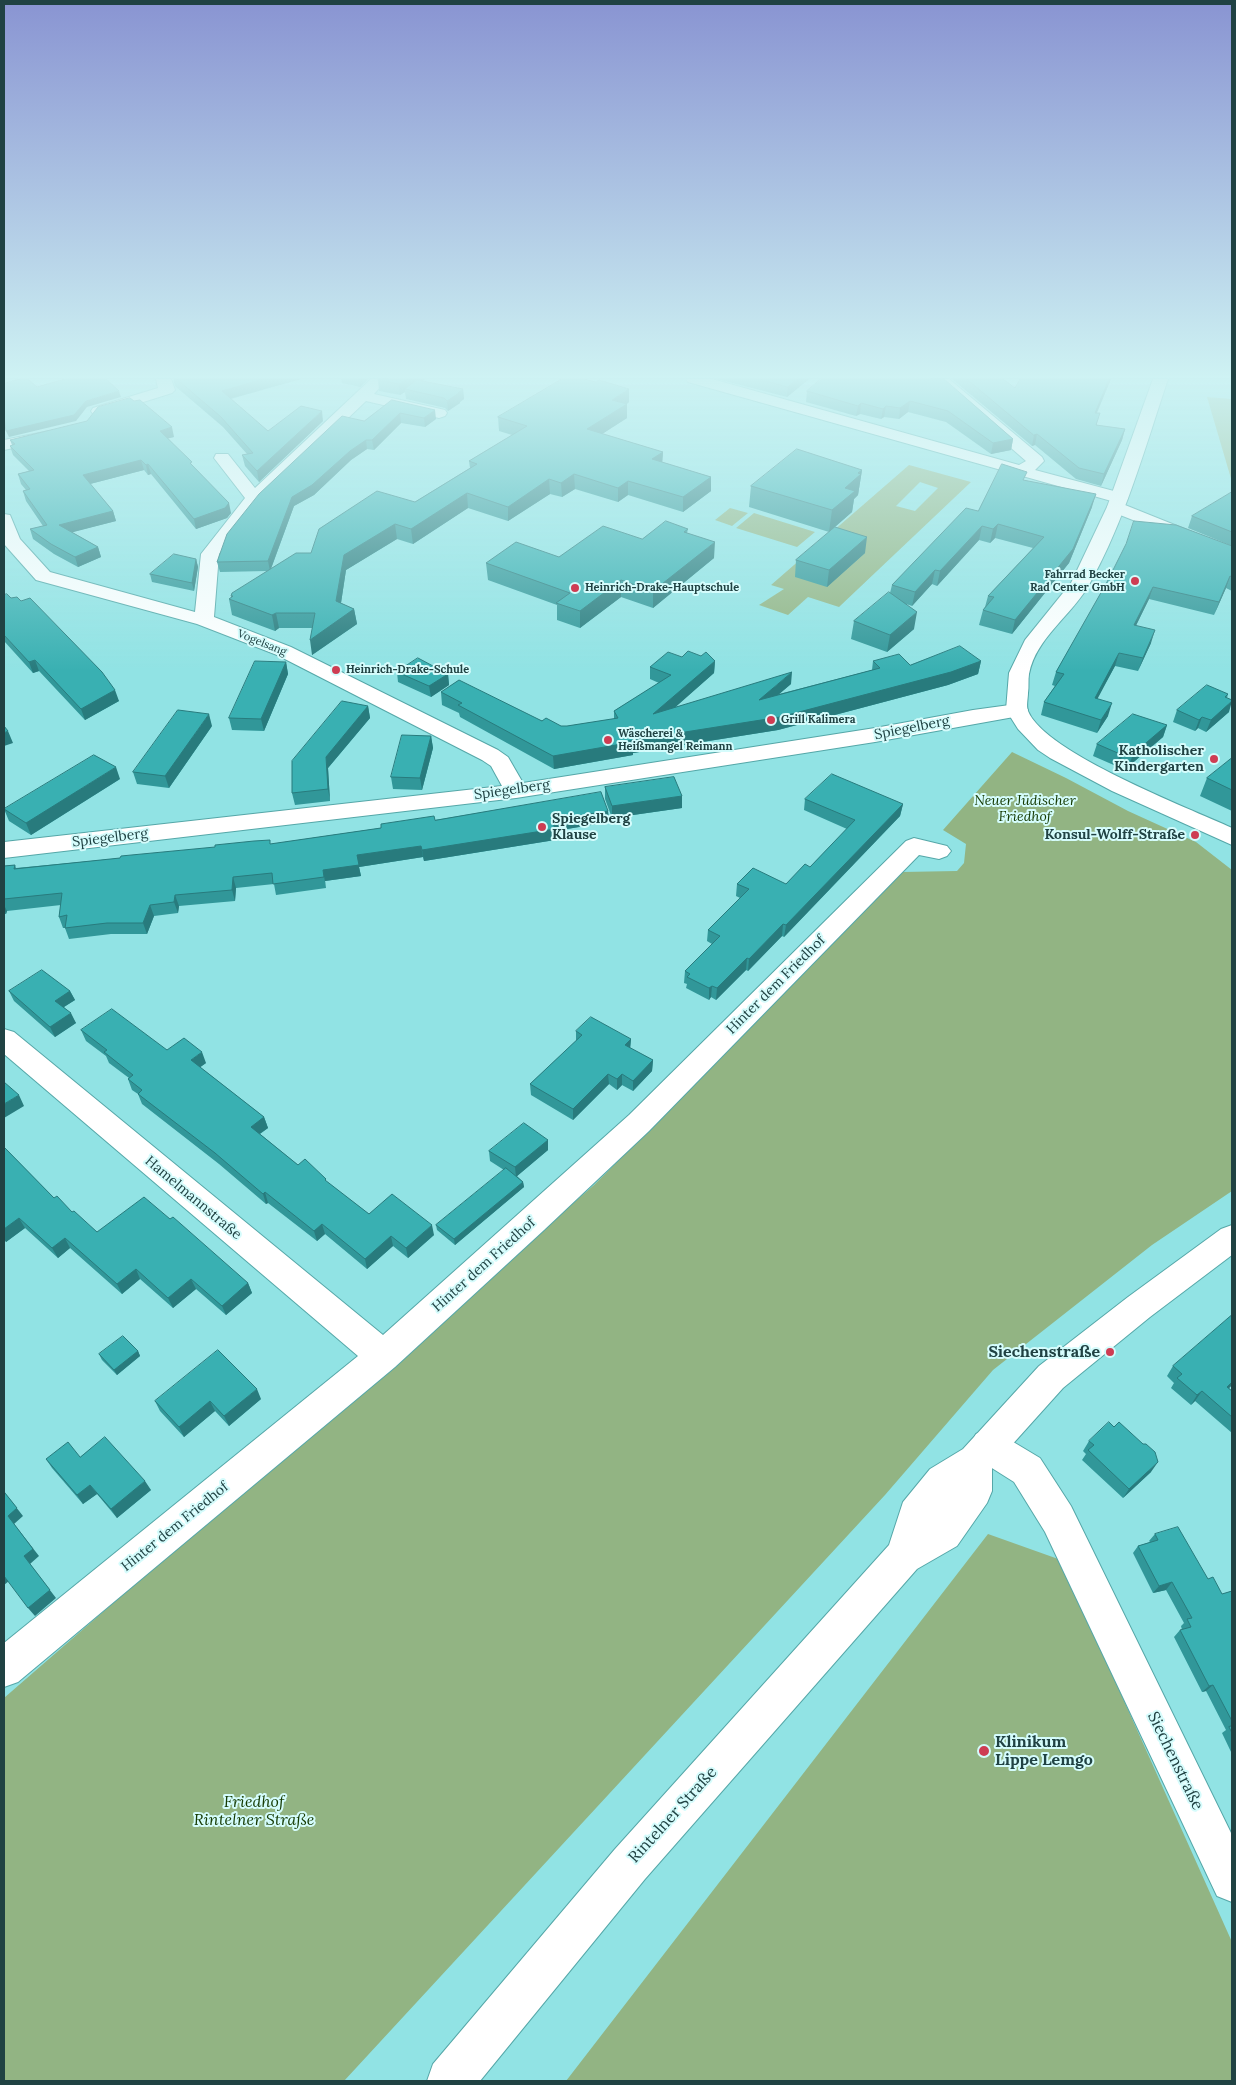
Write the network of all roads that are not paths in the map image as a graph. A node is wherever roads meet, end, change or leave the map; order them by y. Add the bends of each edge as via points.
1 (237, 476) edge
2 (277, 476) edge
3 (1035, 476) edge
4 (1127, 476) edge
5 (254, 498) junction
6 (1118, 503) junction
7 (4, 520) edge
8 (1232, 554) edge
9 (204, 620) junction
10 (1017, 710) junction
11 (516, 791) junction
12 (1232, 837) edge
13 (4, 850) edge
14 (939, 851) dead end
15 (4, 1039) edge
16 (1232, 1238) edge
17 (383, 1356) junction
18 (981, 1453) junction
19 (4, 1668) edge
20 (1232, 1881) edge
21 (450, 2081) edge

1 - 5 street
2 - 5 street
3 - 6 street
4 - 6 street
5 - 9 street via 210,554
6 - 8 street
6 - 10 street via 1080,584 1032,644 1019,673
7 - 9 street, Vogelsang via 10,541 43,576
9 - 11 street, Vogelsang via 284,652 490,755 500,762
10 - 11 street, Spiegelberg
10 - 12 street via 1046,745 1120,786
11 - 13 street, Spiegelberg
14 - 17 street, Hinter dem Friedhof via 914,846 640,1123
15 - 17 street, Hamelmannstraße
16 - 18 street via 1050,1377
17 - 19 street, Hinter dem Friedhof
18 - 20 street, Siechenstraße via 1027,1470 1058,1519
18 - 21 street, Rintelner Straße via 974,1491 944,1533 904,1556 630,1864

